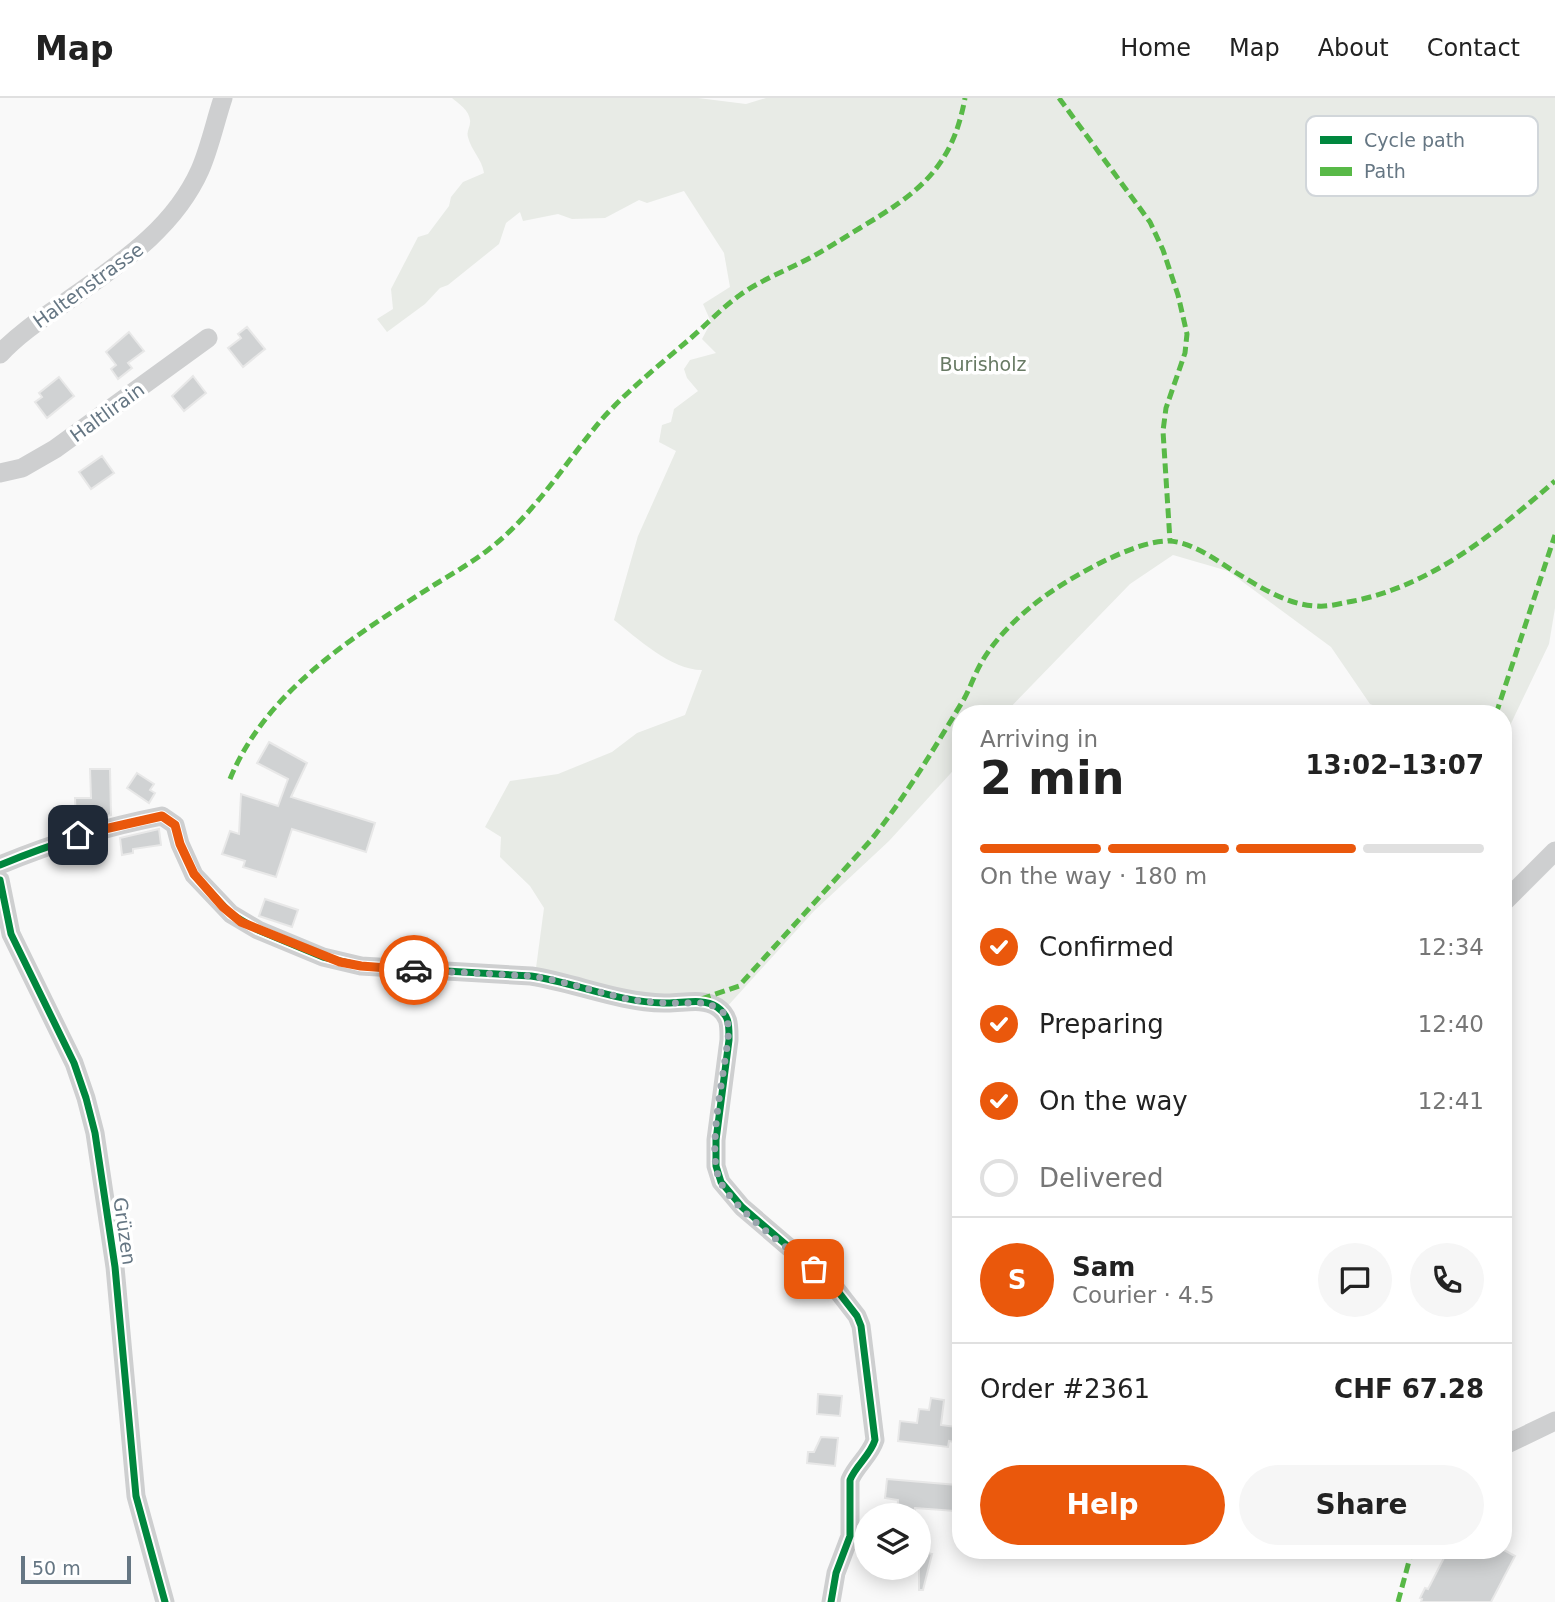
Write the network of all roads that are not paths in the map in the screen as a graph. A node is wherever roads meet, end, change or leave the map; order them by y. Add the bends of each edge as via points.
1 (223, 98) edge
2 (208, 338) dead end
3 (0, 354) edge
4 (0, 473) edge
5 (1555, 851) edge
6 (0, 865) edge
7 (0, 880) edge
8 (1512, 894) edge
9 (1555, 1421) edge
10 (1512, 1442) edge
11 (165, 1602) edge
12 (831, 1602) edge

1 - 3 street, Haltenstrasse via 200,169 162,227 136,252
2 - 4 street, Haltlirain via 55,449 22,468
5 - 8 street
6 - 12 street via 78,835 162,816 175,825 194,874 231,914 323,957 361,966 543,978 631,1000 708,1003 724,1013 729,1040 715,1157 721,1182 742,1207 833,1284 861,1326 875,1440 850,1480 850,1536
7 - 11 street, Grüzen via 11,934 74,1063 95,1133 115,1267 136,1496
9 - 10 street

